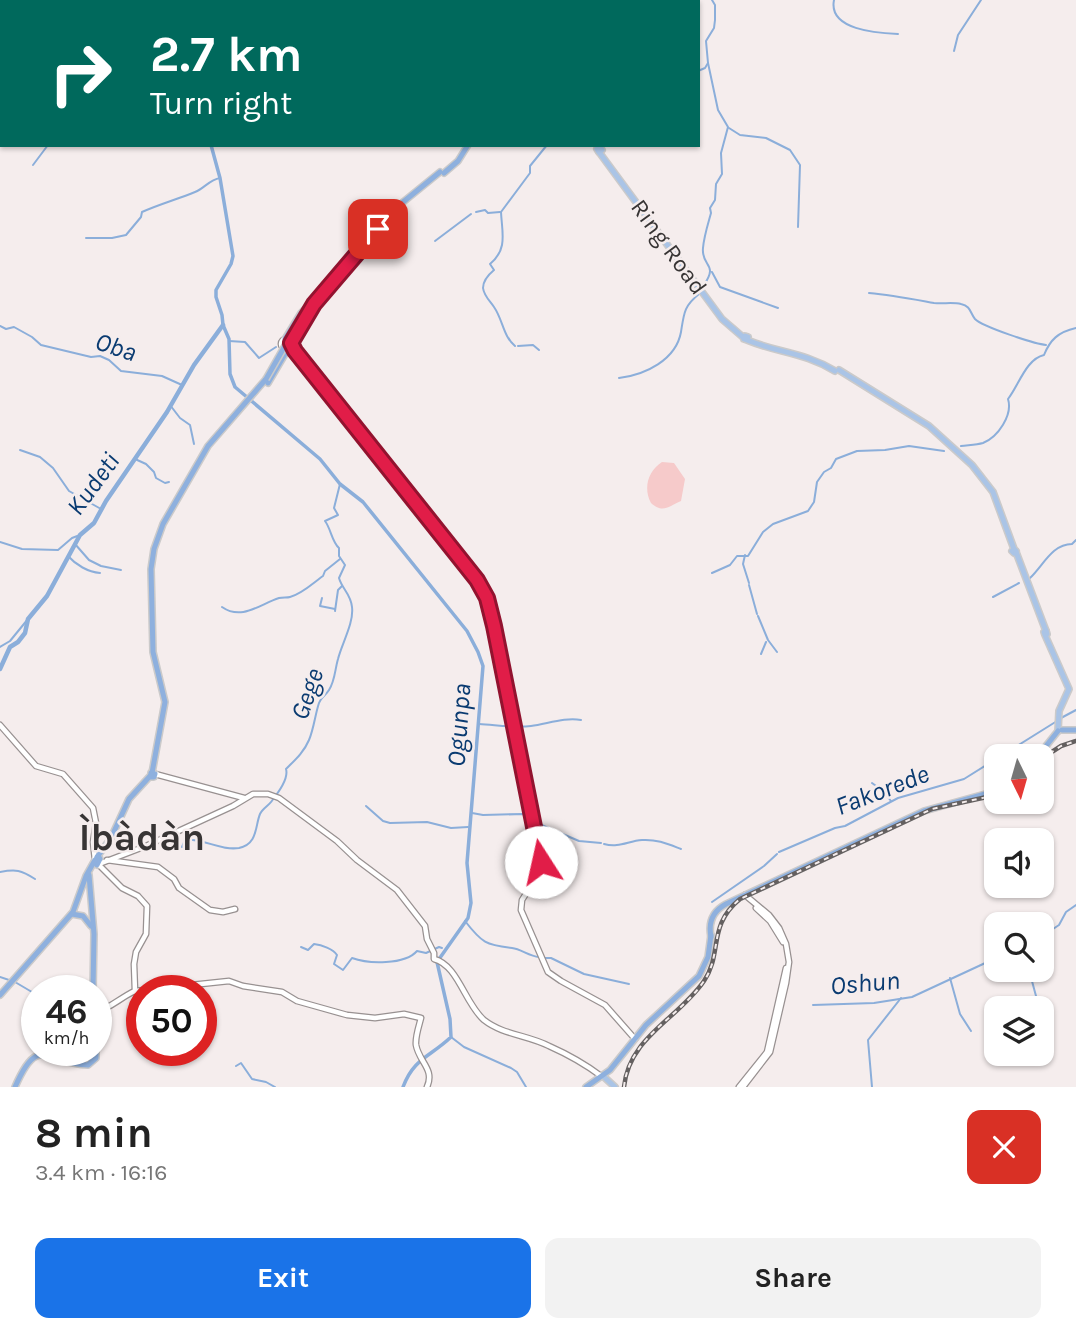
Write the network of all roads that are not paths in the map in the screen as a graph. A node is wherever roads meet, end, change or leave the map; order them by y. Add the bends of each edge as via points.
1 (466, 147) edge
2 (598, 148) edge
3 (312, 303) junction
4 (283, 342) junction
5 (290, 347) junction
6 (258, 392) junction
7 (0, 726) edge
8 (1076, 730) edge
9 (1060, 731) junction
10 (1049, 744) edge
11 (153, 775) junction
12 (984, 794) edge
13 (244, 799) junction
14 (99, 861) junction
15 (89, 872) junction
16 (533, 879) junction
17 (520, 880) dead end
18 (744, 896) junction
19 (235, 909) dead end
20 (73, 913) junction
21 (93, 937) junction
22 (92, 975) edge
23 (135, 975) edge
24 (217, 982) edge
25 (126, 994) edge
26 (0, 996) edge
27 (602, 1004) junction
28 (112, 1005) edge
29 (634, 1039) junction
30 (559, 1045) dead end
31 (559, 1052) junction
32 (23, 1066) edge
33 (602, 1076) junction
34 (588, 1085) edge
35 (14, 1087) edge
36 (426, 1087) edge
37 (613, 1087) edge
38 (741, 1087) edge

1 - 3 highway via 458,160 382,222
2 - 9 main road, Ring Road via 715,305 746,338 807,354 929,426 972,465 991,490 1071,685
3 - 4 highway
3 - 5 highway
3 - 6 highway, bridge
4 - 5 main road
4 - 6 highway
5 - 6 highway
5 - 16 main road via 484,595 539,853
5 - 27 main road via 485,594 541,856 539,873 521,904 521,915 550,974
6 - 11 highway via 208,446 158,534 151,567 154,658 166,697
7 - 14 main road via 36,766 63,774 93,808 94,848
8 - 9 highway
9 - 10 highway
11 - 13 main road
11 - 14 highway via 129,799
12 - 18 highway via 924,811
13 - 14 main road via 146,846
13 - 31 main road via 261,792 274,796 337,841 397,890 422,922 433,959 448,966 486,1021
14 - 15 highway
14 - 19 main road via 158,867 210,910
14 - 23 main road via 122,888 147,906 146,934 135,959
15 - 20 highway
15 - 21 highway
16 - 17 main road
16 - 27 main road via 519,910 545,971
18 - 29 highway via 728,903 714,918 701,973
18 - 38 main road via 781,931 789,962 770,1052
20 - 21 highway via 89,921
20 - 26 highway
21 - 22 highway
24 - 36 main road via 282,992 297,1001 352,1016 421,1018 416,1043 430,1076
25 - 28 main road
27 - 29 main road
29 - 33 highway
30 - 31 main road
31 - 33 main road
32 - 35 highway
33 - 34 highway
33 - 37 main road

